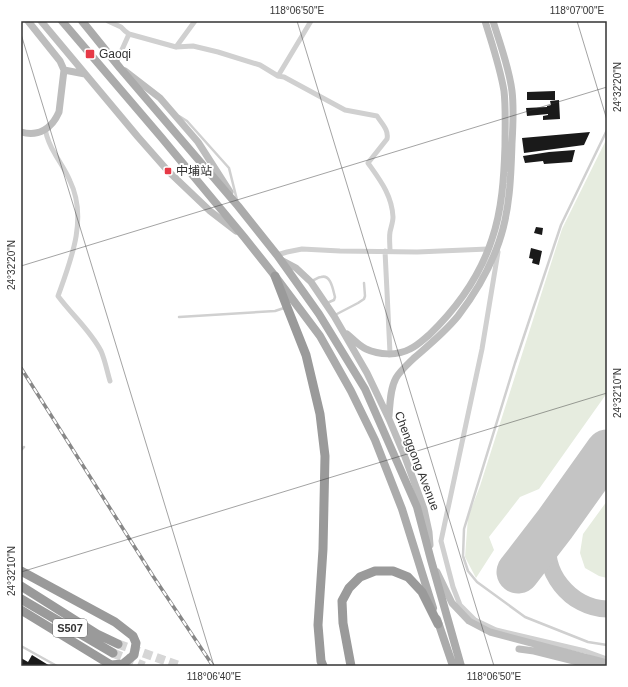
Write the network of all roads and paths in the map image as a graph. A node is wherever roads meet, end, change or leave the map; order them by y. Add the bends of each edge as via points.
1 (28, 21) edge
2 (41, 21) edge
3 (62, 21) edge
4 (82, 21) edge
5 (108, 21) edge
6 (196, 21) edge
7 (311, 21) edge
8 (485, 21) edge
9 (493, 21) edge
10 (129, 34) junction
11 (176, 47) junction
12 (118, 65) junction
13 (64, 70) junction
14 (85, 74) junction
15 (278, 76) junction
16 (169, 109) junction
17 (44, 129) junction
18 (607, 130) edge
19 (21, 132) edge
20 (238, 206) junction
21 (244, 237) junction
22 (499, 240) junction
23 (488, 249) junction
24 (387, 251) junction
25 (279, 258) junction
26 (275, 276) junction
27 (311, 282) junction
28 (364, 284) dead end
29 (326, 304) junction
30 (287, 307) junction
31 (334, 316) junction
32 (180, 317) dead end
33 (343, 331) junction
34 (390, 353) junction
35 (110, 381) dead end
36 (389, 419) junction
37 (24, 447) dead end
38 (21, 450) edge
39 (431, 560) junction
40 (21, 571) edge
41 (21, 586) edge
42 (21, 599) edge
43 (21, 610) edge
44 (438, 624) junction
45 (118, 644) tunnel mouth
46 (517, 644) junction
47 (607, 645) edge
48 (21, 646) edge
49 (113, 653) tunnel mouth
50 (607, 659) edge
51 (607, 663) edge
52 (57, 666) edge
53 (111, 666) edge
54 (323, 666) edge
55 (351, 666) edge
56 (453, 666) edge
57 (462, 666) edge
58 (594, 666) edge

1 - 13 main road
2 - 14 main road
3 - 21 main road
4 - 12 main road
5 - 10 street via 121,26
6 - 11 street
7 - 15 street
8 - 23 main road via 498,61 504,92 505,127 504,170 499,209
9 - 22 main road via 512,92 513,127 512,171 507,210
10 - 11 street
10 - 12 street
11 - 15 street via 193,46 218,52 260,65
12 - 16 main road via 160,98
12 - 20 main road
13 - 14 main road
13 - 17 main road via 59,112 52,123
14 - 21 main road via 175,178 210,212
15 - 24 street via 345,110 377,116 385,127 386,139 368,163 384,185 390,202 393,217
16 - 20 main road via 198,142
16 - 20 lane via 187,121 229,168
17 - 19 main road via 33,134
17 - 35 street via 54,154 71,182 77,214 78,227 73,251 58,296 97,344
18 - 47 lane via 561,225 464,529 463,556 468,571 477,582 525,617 588,642
20 - 25 main road
21 - 26 main road
22 - 36 main road via 474,294 457,317 396,378 390,397
22 - 50 street via 482,349 441,541 460,605 475,620 496,630 585,651
23 - 24 street
23 - 34 main road via 467,290 447,317 409,350
24 - 25 street via 302,250
24 - 34 street
25 - 27 main road, Chenggong Avenue via 296,268
25 - 39 main road via 319,314 365,389 417,507
26 - 30 highway
26 - 44 main road via 320,336 352,391 375,440 402,509
27 - 29 main road, Chenggong Avenue
27 - 29 lane via 326,276 330,279 335,297
28 - 31 lane via 364,299
29 - 31 main road, Chenggong Avenue
30 - 32 lane
30 - 54 highway via 306,355 320,414 325,456 318,625
31 - 33 main road, Chenggong Avenue
33 - 34 main road via 364,348
33 - 36 main road, Chenggong Avenue
36 - 39 main road, Chenggong Avenue via 424,510
37 - 38 lane
39 - 46 main road, Chenggong Avenue via 452,603 469,621
39 - 57 main road
40 - 53 highway via 115,622 133,636 136,643 134,655 123,664
41 - 45 highway, S507 via 97,634
42 - 49 highway, S507
43 - 53 highway
44 - 55 highway via 422,592 408,577 393,571 375,571 360,577 349,588 342,601 343,623
44 - 56 main road
46 - 51 main road, Chenggong Avenue
46 - 58 main road, Chenggong Avenue via 534,651
48 - 52 lane

